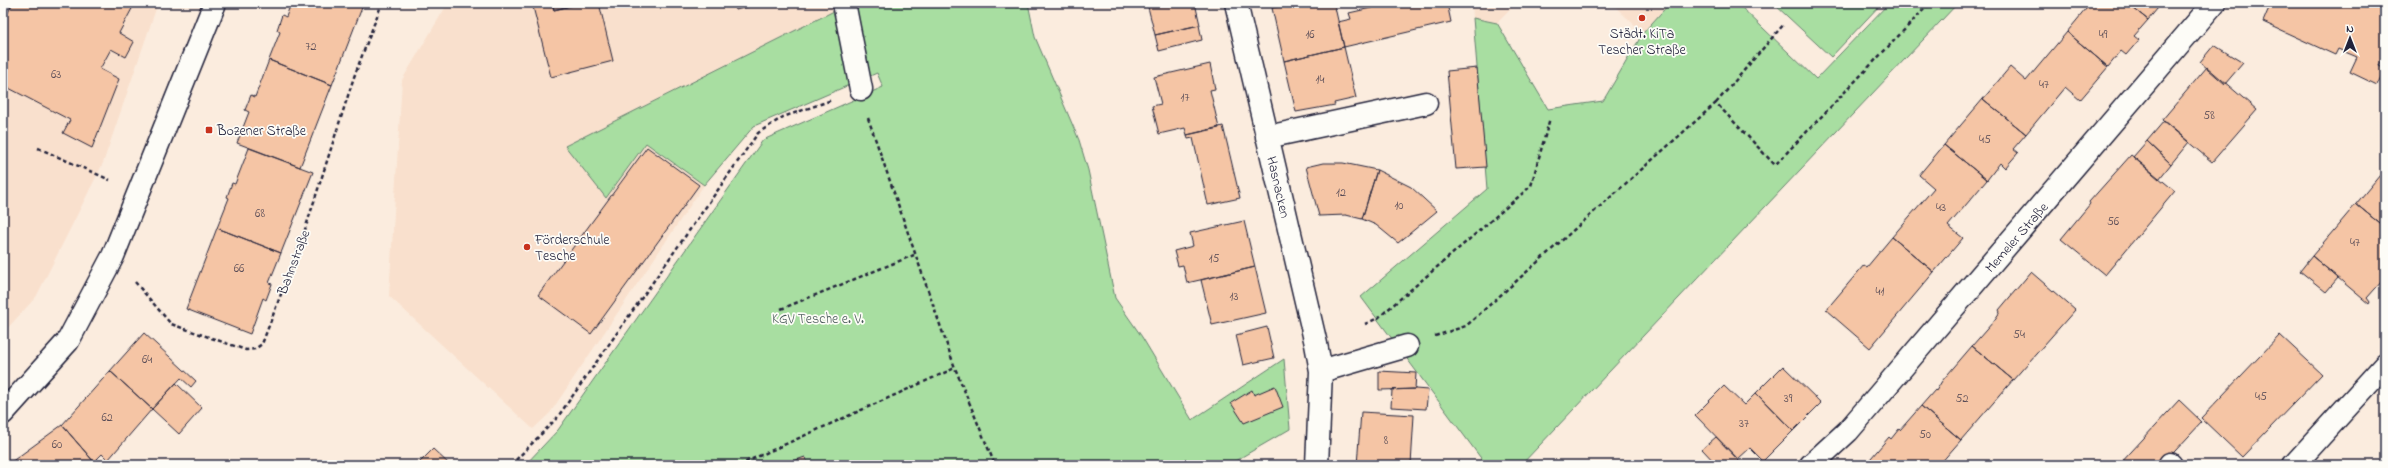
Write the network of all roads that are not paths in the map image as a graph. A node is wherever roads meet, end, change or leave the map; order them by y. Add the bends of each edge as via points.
1 (215, 3) edge
2 (844, 3) edge
3 (1236, 3) edge
4 (2214, 3) edge
5 (861, 89) road end
6 (1426, 103) dead end
7 (1268, 137) junction
8 (1407, 346) road end
9 (2385, 365) edge
10 (1321, 371) junction
11 (3, 413) edge
12 (1317, 465) edge
13 (1811, 465) edge
14 (2294, 465) edge

1 - 11 street via 113,256 68,341
2 - 5 street
3 - 7 street, Hasnacken
4 - 13 street, Memeler Straße via 1848,431
6 - 7 street
7 - 10 street, Hasnacken
8 - 10 street
9 - 14 street
10 - 12 street, Hasnacken

